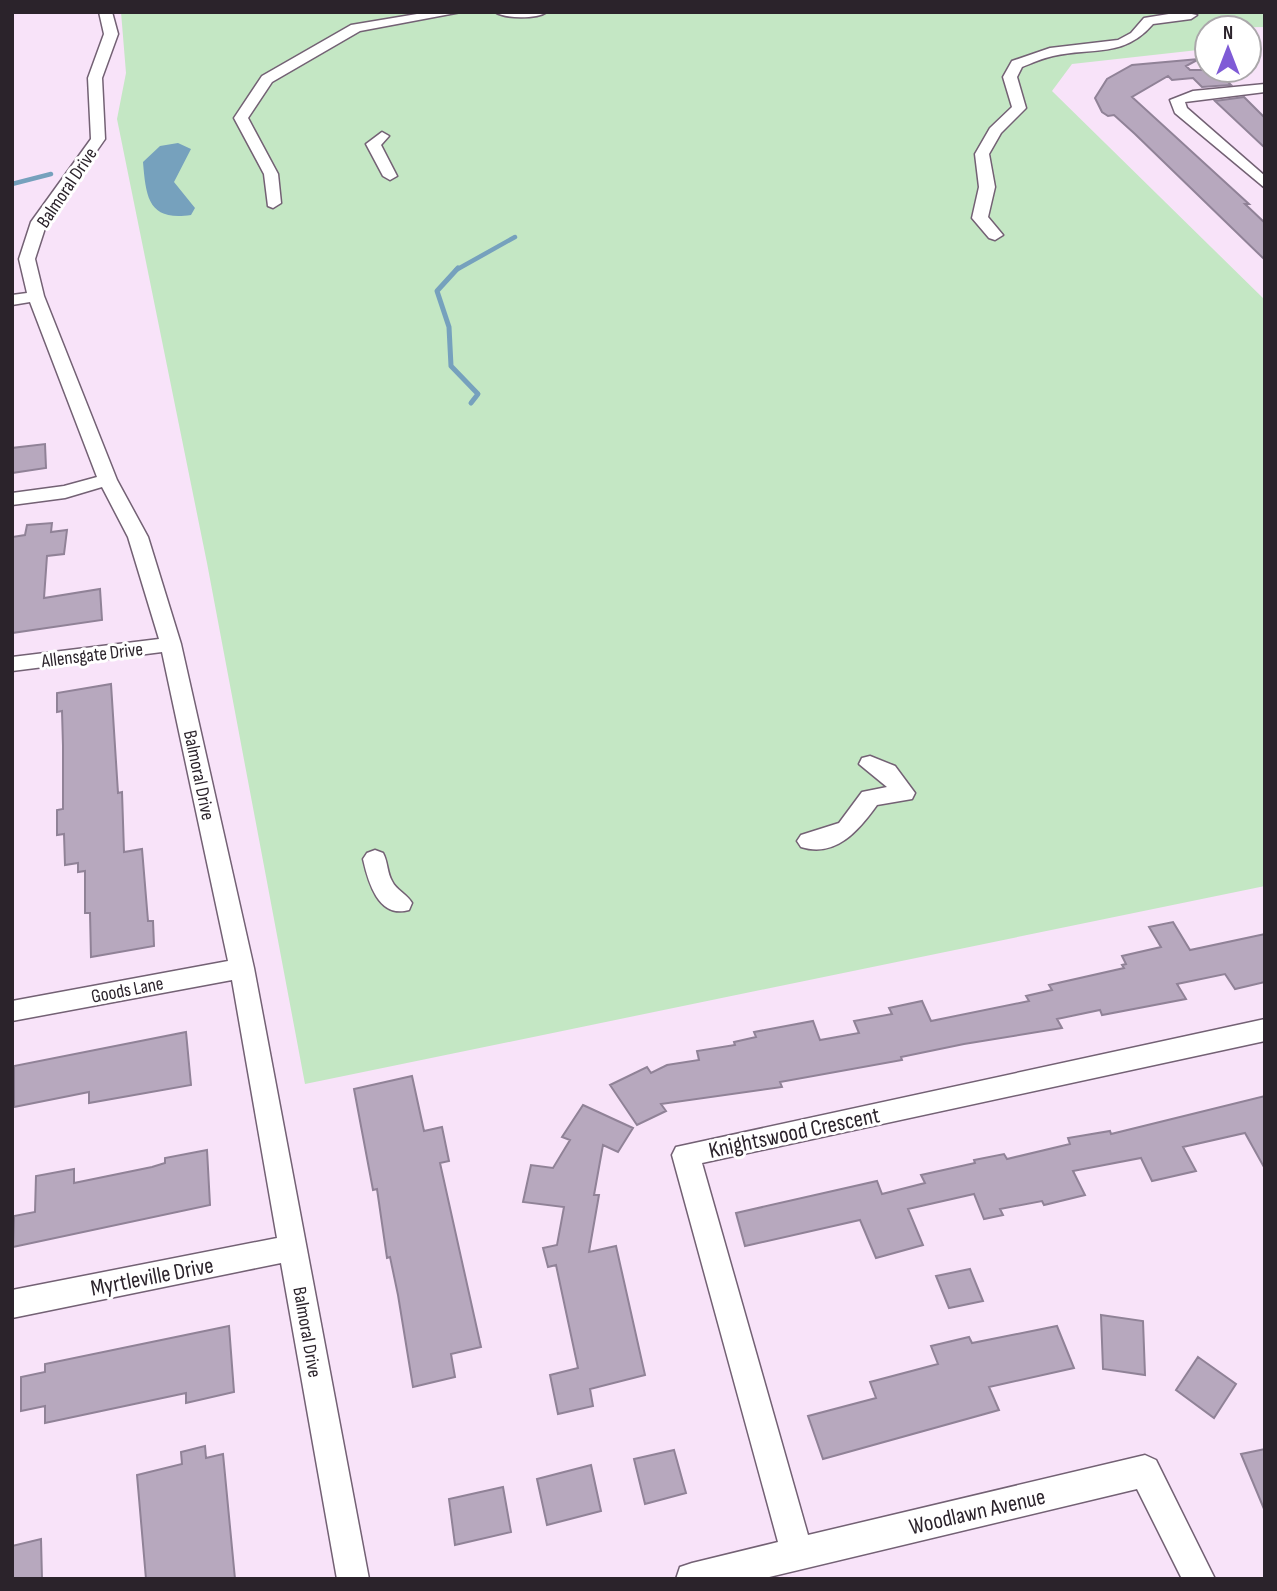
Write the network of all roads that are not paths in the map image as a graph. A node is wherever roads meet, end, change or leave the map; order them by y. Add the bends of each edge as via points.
1 (105, 12) edge
2 (455, 12) edge
3 (500, 12) edge
4 (541, 12) edge
5 (1187, 12) edge
6 (1265, 88) edge
7 (382, 136) dead end
8 (390, 176) dead end
9 (1265, 184) edge
10 (273, 203) dead end
11 (995, 235) dead end
12 (24, 298) edge
13 (108, 480) junction
14 (12, 499) edge
15 (171, 644) junction
16 (12, 664) edge
17 (870, 764) dead end
18 (809, 841) dead end
19 (375, 859) dead end
20 (400, 903) dead end
21 (242, 968) junction
22 (12, 1011) edge
23 (1265, 1030) edge
24 (292, 1248) junction
25 (12, 1304) edge
26 (797, 1554) junction
27 (353, 1579) edge
28 (692, 1579) edge
29 (1199, 1579) edge

1 - 12 street, Balmoral Drive via 111,34 96,78 98,139 39,222 27,259
2 - 10 street via 356,28 267,79 241,118 271,174
3 - 4 street
5 - 11 street via 1191,15 1149,21 1121,44 1050,52 1012,70 1019,108 993,134 981,158 987,187 980,218
6 - 9 street via 1177,100 1180,110
7 - 8 street via 373,144
12 - 13 street, Balmoral Drive
13 - 14 street
13 - 15 street, Balmoral Drive via 138,537
15 - 16 street, Allensgate Drive
15 - 21 street, Balmoral Drive
17 - 18 street via 887,772 904,793 870,798 847,829
19 - 20 street via 381,887
21 - 22 street, Goods Lane
21 - 24 street, Balmoral Drive
23 - 26 street, Knightswood Crescent via 686,1155
24 - 25 street, Myrtleville Drive
24 - 27 street, Balmoral Drive
26 - 28 street, Woodlawn Avenue
26 - 29 street, Woodlawn Avenue via 1144,1471

